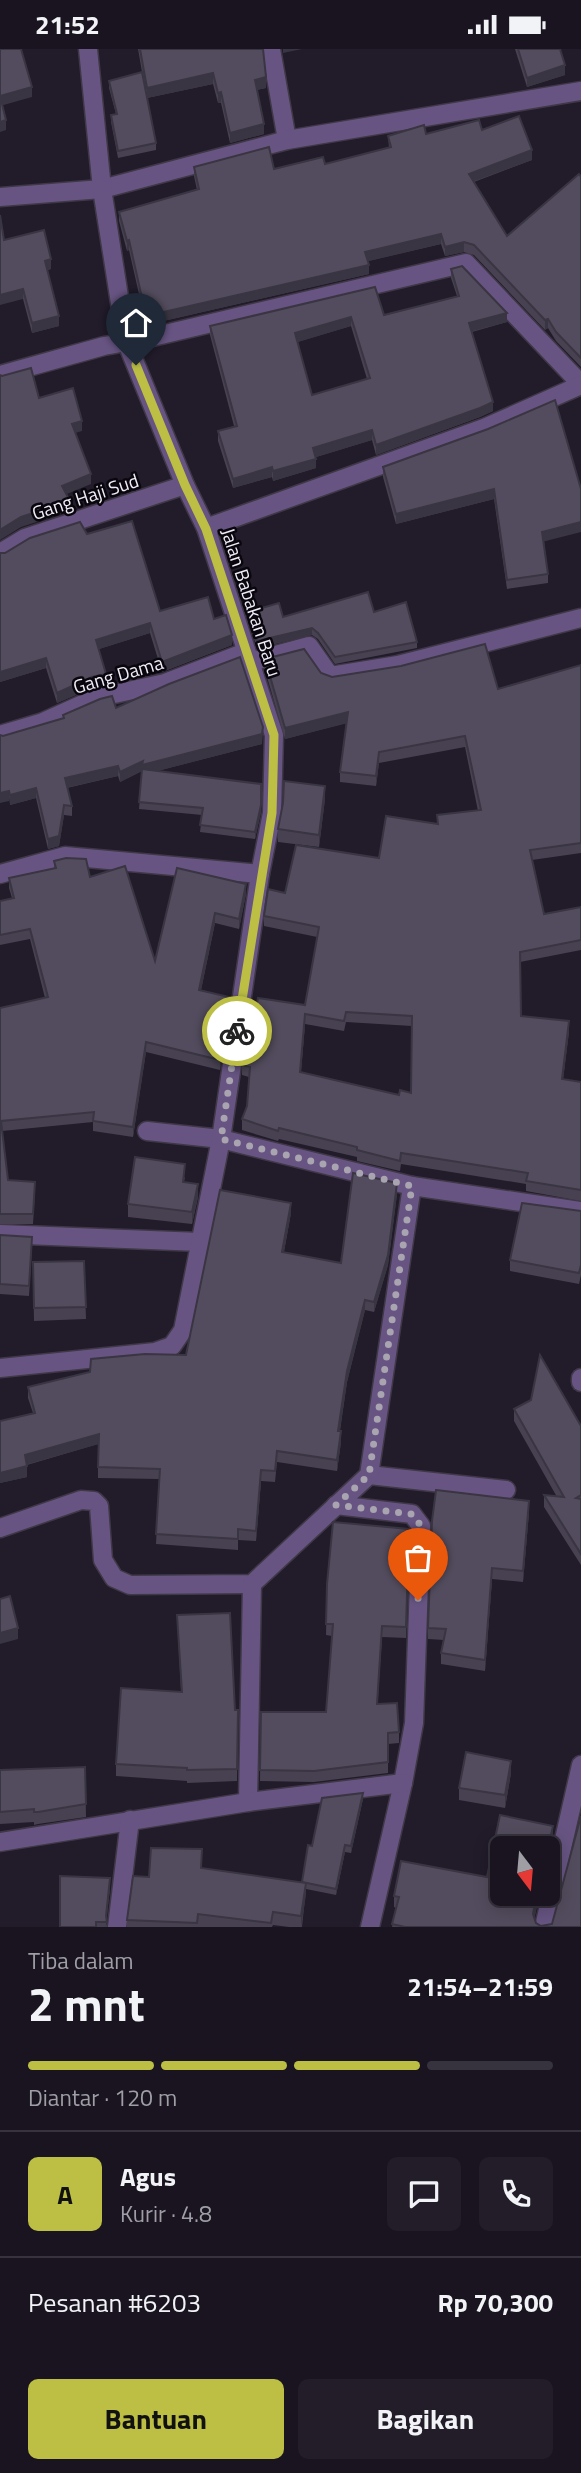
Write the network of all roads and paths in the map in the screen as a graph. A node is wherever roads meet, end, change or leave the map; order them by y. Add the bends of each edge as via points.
1 (88, 49) edge
2 (271, 49) edge
3 (581, 91) edge
4 (287, 140) junction
5 (102, 189) junction
6 (0, 197) edge
7 (126, 341) junction
8 (0, 375) edge
9 (581, 384) edge
10 (185, 485) junction
11 (206, 529) junction
12 (0, 553) edge
13 (581, 618) edge
14 (248, 657) junction
15 (0, 735) edge
16 (0, 874) edge
17 (260, 874) junction
18 (147, 1131) dead end
19 (221, 1139) junction
20 (412, 1186) junction
21 (581, 1211) edge
22 (0, 1234) edge
23 (200, 1242) junction
24 (0, 1368) edge
25 (369, 1475) junction
26 (506, 1490) dead end
27 (336, 1505) junction
28 (0, 1528) edge
29 (252, 1584) junction
30 (581, 1765) edge
31 (403, 1783) junction
32 (248, 1802) junction
33 (575, 1816) edge
34 (130, 1820) junction
35 (0, 1842) edge
36 (117, 1927) edge
37 (370, 1927) edge
38 (544, 1927) edge

1 - 5 street, Jalan Babakan Baru
2 - 4 street
3 - 4 street
4 - 5 street
5 - 6 street
5 - 7 street, Jalan Babakan Baru
7 - 8 street
7 - 9 street via 466,263
7 - 10 street, Jalan Babakan Baru
9 - 11 street via 484,428
10 - 11 street, Jalan Babakan Baru
10 - 12 street, Gang Haji Sud via 25,538
11 - 14 street, Jalan Babakan Baru
13 - 14 street, Gang Dama via 398,665 330,676 309,646
14 - 15 street, Gang Dama via 96,698
14 - 17 street, Jalan Babakan Baru via 274,735 272,813
16 - 17 street via 65,856
17 - 19 street, Jalan Babakan Baru
18 - 19 street
19 - 20 street
19 - 23 street, Jalan Babakan Baru
20 - 21 street
20 - 25 street
22 - 23 street
23 - 24 street, Jalan Babakan Baru via 183,1330 172,1346 127,1356
25 - 26 street
25 - 27 street
27 - 29 street
27 - 31 street via 412,1514 421,1526 414,1723
28 - 29 street via 89,1499 99,1506 103,1560 114,1578 130,1585
29 - 32 street
30 - 33 street
31 - 32 street
31 - 37 street
32 - 34 street
33 - 38 street
34 - 35 street
34 - 36 street

